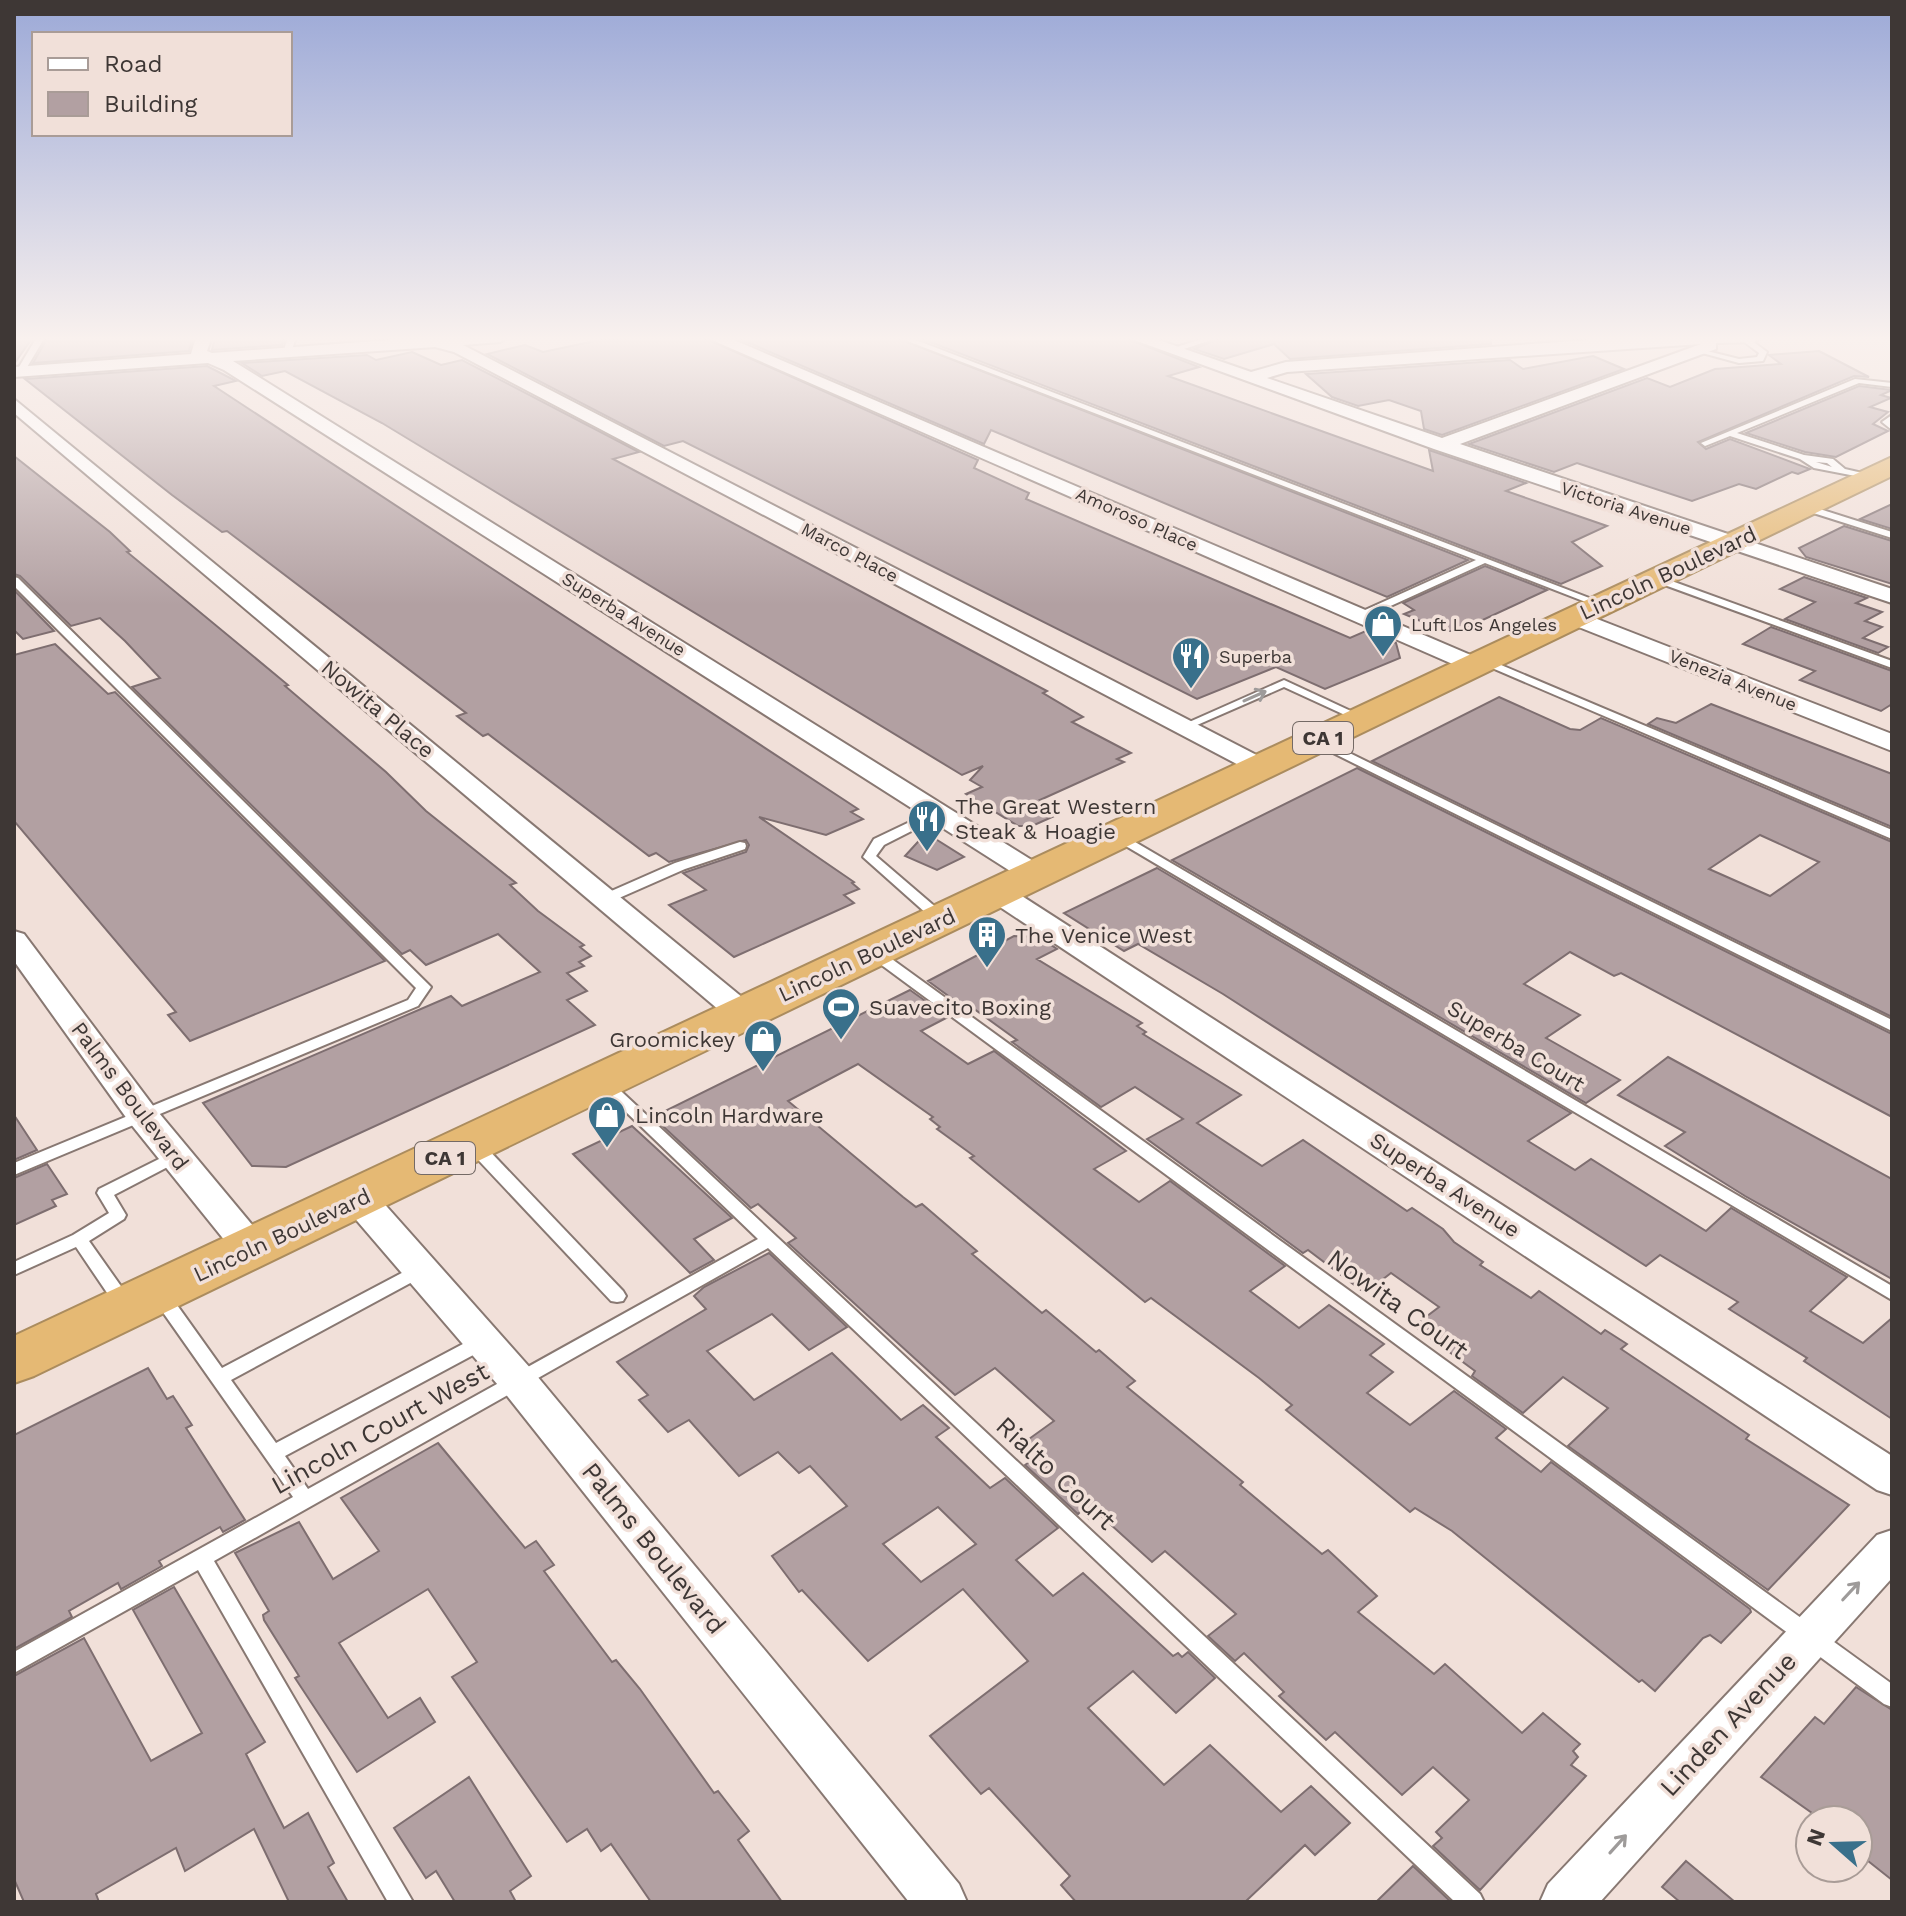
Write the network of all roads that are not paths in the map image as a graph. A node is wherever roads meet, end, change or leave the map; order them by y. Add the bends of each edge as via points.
1 (41, 426) edge
2 (326, 426) edge
3 (608, 426) edge
4 (919, 426) edge
5 (1133, 426) edge
6 (1389, 426) edge
7 (1492, 426) edge
8 (1745, 426) edge
9 (1729, 433) junction
10 (1705, 443) dead end
11 (1441, 445) junction
12 (1873, 474) edge
13 (1807, 508) junction
14 (1892, 535) edge
15 (1732, 542) junction
16 (1482, 561) junction
17 (1655, 578) junction
18 (14, 580) edge
19 (1892, 596) edge
20 (1587, 610) junction
21 (1358, 617) junction
22 (1477, 662) junction
23 (1892, 665) edge
24 (1362, 719) junction
25 (1184, 727) junction
26 (1317, 741) junction
27 (1892, 743) edge
28 (1261, 767) junction
29 (939, 812) junction
30 (1892, 835) edge
31 (1117, 836) junction
32 (740, 846) dead end
33 (1036, 875) junction
34 (998, 893) junction
35 (605, 899) junction
36 (942, 920) junction
37 (14, 940) edge
38 (873, 952) junction
39 (743, 1014) junction
40 (1892, 1026) edge
41 (603, 1082) junction
42 (142, 1115) junction
43 (474, 1144) junction
44 (175, 1156) junction
45 (14, 1169) edge
46 (359, 1199) junction
47 (79, 1239) junction
48 (771, 1239) junction
49 (251, 1248) junction
50 (14, 1269) edge
51 (422, 1270) junction
52 (1892, 1294) edge
53 (617, 1296) dead end
54 (142, 1300) junction
55 (484, 1341) junction
56 (14, 1361) edge
57 (219, 1378) junction
58 (518, 1381) junction
59 (273, 1454) junction
60 (1892, 1478) edge
61 (304, 1498) junction
62 (1892, 1548) edge
63 (202, 1559) junction
64 (1809, 1637) junction
65 (14, 1663) edge
66 (1892, 1697) edge
67 (401, 1902) edge
68 (941, 1902) edge
69 (1472, 1902) edge
70 (1566, 1902) edge

1 - 35 street, Nowita Place
2 - 29 street, Superba Avenue
3 - 25 street, Marco Place
4 - 21 street, Amoroso Place
5 - 16 lane
6 - 11 street, Victoria Avenue
7 - 11 street
8 - 9 lane
9 - 10 lane
9 - 12 lane
11 - 15 street, Victoria Avenue
12 - 13 highway, Lincoln Boulevard / CA 1
13 - 14 lane
13 - 15 highway, Lincoln Boulevard / CA 1
15 - 17 highway, Lincoln Boulevard / CA 1
15 - 19 street, Victoria Avenue
16 - 20 lane
16 - 21 lane
17 - 20 highway, Lincoln Boulevard / CA 1
17 - 23 lane
18 - 42 lane via 424,987 413,1003
20 - 22 highway, Lincoln Boulevard / CA 1
20 - 27 street, Venezia Avenue
21 - 22 street, Amoroso Place
22 - 24 highway, Lincoln Boulevard / CA 1
22 - 30 lane
25 -> 24 lane via 1284,683
24 - 26 highway, Lincoln Boulevard / CA 1
25 - 28 street, Marco Place
26 - 28 highway, Lincoln Boulevard / CA 1
26 - 40 lane
28 - 31 highway, Lincoln Boulevard / CA 1
29 - 33 street, Superba Avenue
29 - 36 lane via 879,842 869,857
31 - 33 highway, Lincoln Boulevard / CA 1
31 - 52 lane, Superba Court
32 - 35 lane
33 - 34 highway, Lincoln Boulevard / CA 1
34 - 36 highway, Lincoln Boulevard / CA 1
34 - 60 street, Superba Avenue
35 - 39 street, Nowita Place
36 - 38 highway, Lincoln Boulevard / CA 1
37 - 42 street, Palms Boulevard
38 - 39 highway, Lincoln Boulevard / CA 1
38 - 64 lane, Nowita Court
39 - 41 highway, Lincoln Boulevard / CA 1
41 - 43 highway, Lincoln Boulevard / CA 1
41 - 48 lane, Rialto Court
42 - 44 street, Palms Boulevard
42 - 45 lane
43 - 46 highway, Lincoln Boulevard / CA 1
43 - 53 lane
44 - 47 lane via 105,1193 118,1215
44 - 49 street, Palms Boulevard
46 - 49 highway, Lincoln Boulevard / CA 1
46 - 51 street, Palms Boulevard
47 - 50 lane
47 - 54 lane
48 - 58 lane, Lincoln Court West
48 - 69 lane, Rialto Court
49 - 54 highway, Lincoln Boulevard / CA 1
51 - 55 street, Palms Boulevard
51 - 57 lane
54 - 56 highway, Lincoln Boulevard / CA 1
54 - 57 lane
55 - 58 street, Palms Boulevard
55 - 59 lane
57 - 59 lane
58 - 61 lane, Lincoln Court West
58 - 68 street, Palms Boulevard
59 - 61 lane
61 - 63 lane, Lincoln Court West
64 -> 62 street, Linden Avenue
63 - 65 lane, Lincoln Court West
63 - 67 lane
64 - 66 lane, Nowita Court
70 -> 64 street, Linden Avenue

